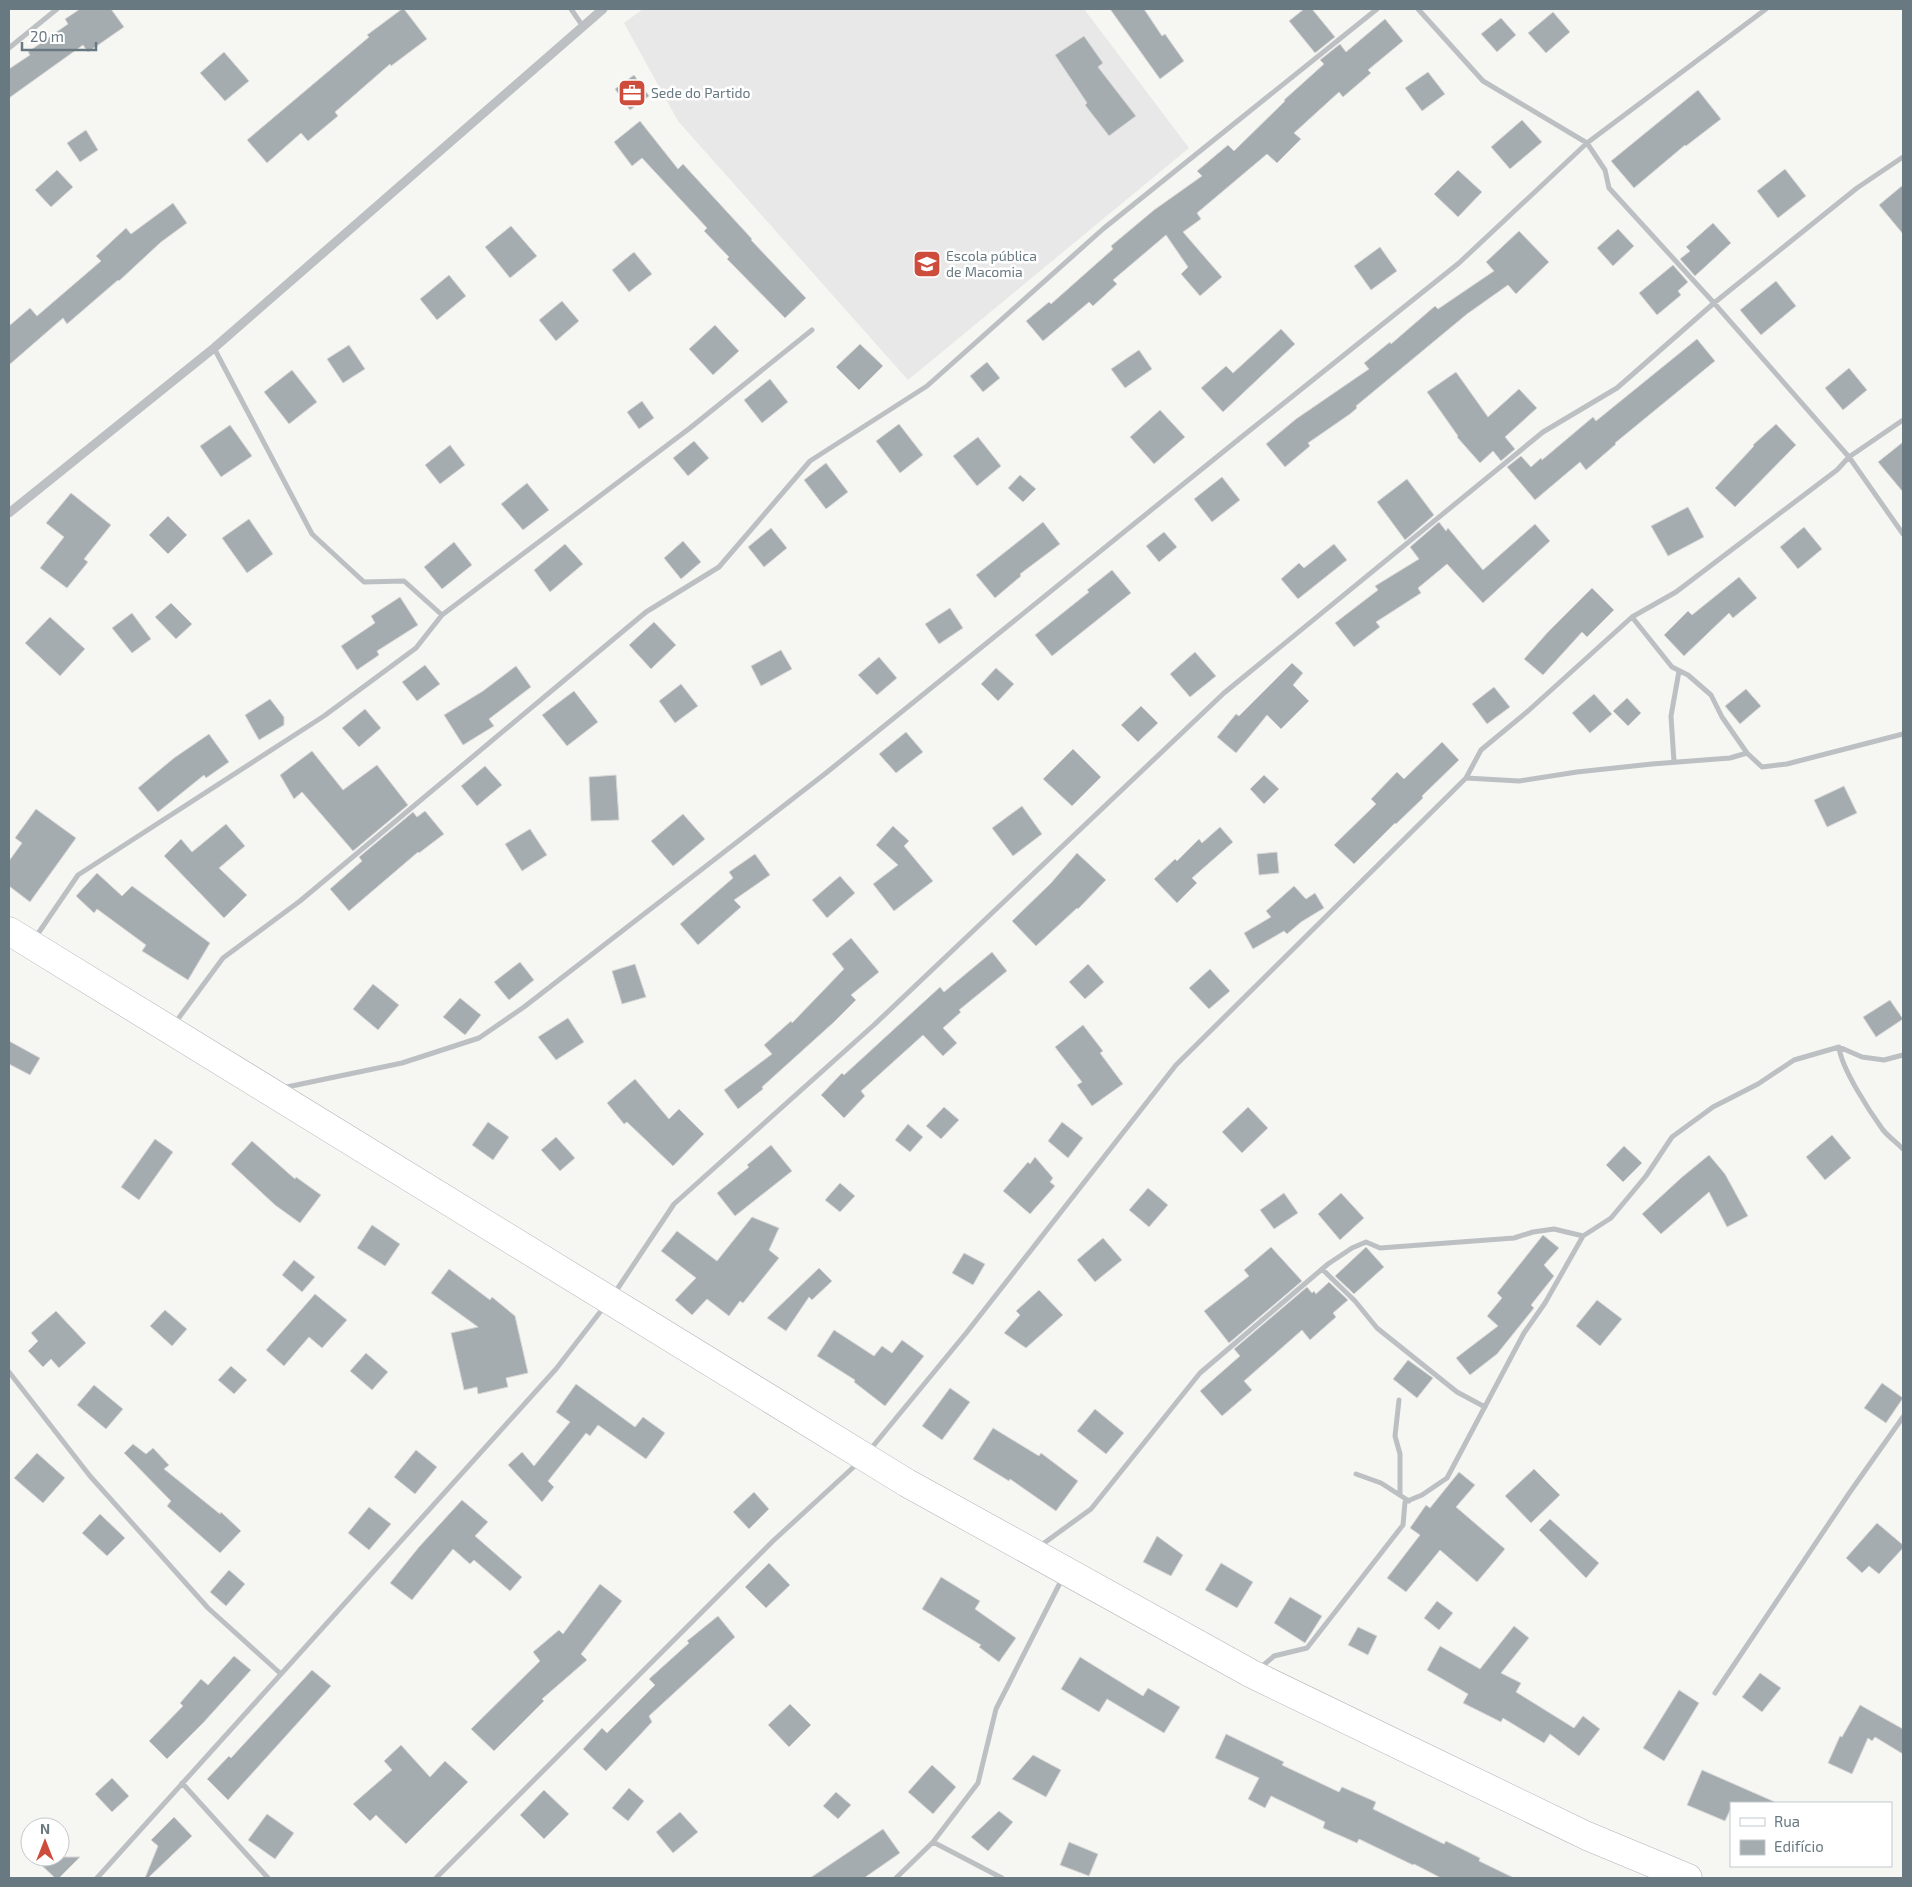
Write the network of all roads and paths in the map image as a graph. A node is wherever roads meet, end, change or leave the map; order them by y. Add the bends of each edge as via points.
1 (57, 9) edge
2 (570, 9) edge
3 (602, 9) edge
4 (1377, 9) edge
5 (1418, 9) edge
6 (1766, 9) edge
7 (582, 25) junction
8 (9, 48) edge
9 (1587, 144) junction
10 (1903, 157) edge
11 (1714, 303) junction
12 (812, 330) dead end
13 (214, 348) junction
14 (1903, 420) edge
15 (1849, 457) junction
16 (9, 513) edge
17 (1903, 534) edge
18 (442, 615) junction
19 (1632, 618) junction
20 (1679, 671) junction
21 (1903, 734) edge
22 (1747, 753) junction
23 (1674, 762) junction
24 (1466, 778) junction
25 (20, 938) edge
26 (170, 1030) junction
27 (1839, 1046) junction
28 (1903, 1054) edge
29 (269, 1091) junction
30 (1903, 1149) edge
31 (1582, 1236) junction
32 (1322, 1269) junction
33 (610, 1300) junction
34 (9, 1372) edge
35 (1399, 1400) dead end
36 (1485, 1407) junction
37 (1903, 1417) edge
38 (864, 1457) junction
39 (1356, 1474) dead end
40 (1400, 1495) junction
41 (1409, 1500) junction
42 (1032, 1552) junction
43 (1066, 1571) junction
44 (281, 1674) junction
45 (1252, 1674) junction
46 (1715, 1693) dead end
47 (182, 1783) junction
48 (933, 1842) junction
49 (97, 1878) edge
50 (268, 1878) edge
51 (436, 1878) edge
52 (896, 1878) edge
53 (1002, 1878) edge
54 (1688, 1878) edge

1 - 8 street
2 - 7 street
3 - 7 street
4 - 26 street via 1103,229 927,386 810,461 719,567 646,612 300,901 223,958
5 - 9 street via 1482,81
6 - 9 street
7 - 13 street
9 - 11 street via 1605,170 1610,188
9 - 29 street via 1459,263 826,773 524,1006 479,1038 402,1063
10 - 11 street via 1857,188
11 - 15 street
11 - 33 street via 1617,388 1543,432 1224,693 875,1024 674,1204
12 - 18 street via 690,428
13 - 16 street
13 - 18 street via 312,534 364,582 404,581
14 - 15 street
15 - 17 street
15 - 19 street via 1837,470 1676,592
18 - 25 street via 416,648 324,716 78,875
19 - 20 street via 1672,667
19 - 24 street via 1480,750
20 - 22 street via 1712,695 1722,717
20 - 23 street via 1671,716
21 - 22 street via 1787,764 1762,767
22 - 23 street via 1730,758
23 - 24 street via 1520,781
24 - 38 street via 1176,1065 967,1332
25 - 26 main road
26 - 29 main road
27 - 28 street via 1862,1057 1884,1060
27 - 30 street via 1840,1056 1859,1091 1884,1131
27 - 31 street via 1794,1060 1758,1084 1713,1107 1672,1137 1646,1176 1611,1218
29 - 33 main road
31 - 32 street via 1554,1229 1514,1238 1380,1248 1366,1242
31 - 36 street via 1545,1303 1524,1333
32 - 36 street via 1384,1333 1457,1392
32 - 42 street via 1200,1373 1091,1509
33 - 38 main road
33 - 44 street via 556,1369
34 - 44 street via 90,1476 208,1608
35 - 40 street via 1395,1436 1400,1454
36 - 41 street via 1447,1478
37 - 46 street
38 - 42 main road
38 - 51 street via 773,1541
39 - 40 street via 1381,1483
40 - 41 street
41 - 45 street via 1405,1502 1403,1525 1307,1648 1274,1656
42 - 43 main road
43 - 45 main road
43 - 48 street via 996,1709 978,1783
44 - 47 street
45 - 54 main road via 1587,1836
47 - 49 street
47 - 50 street
48 - 52 street
48 - 53 street

